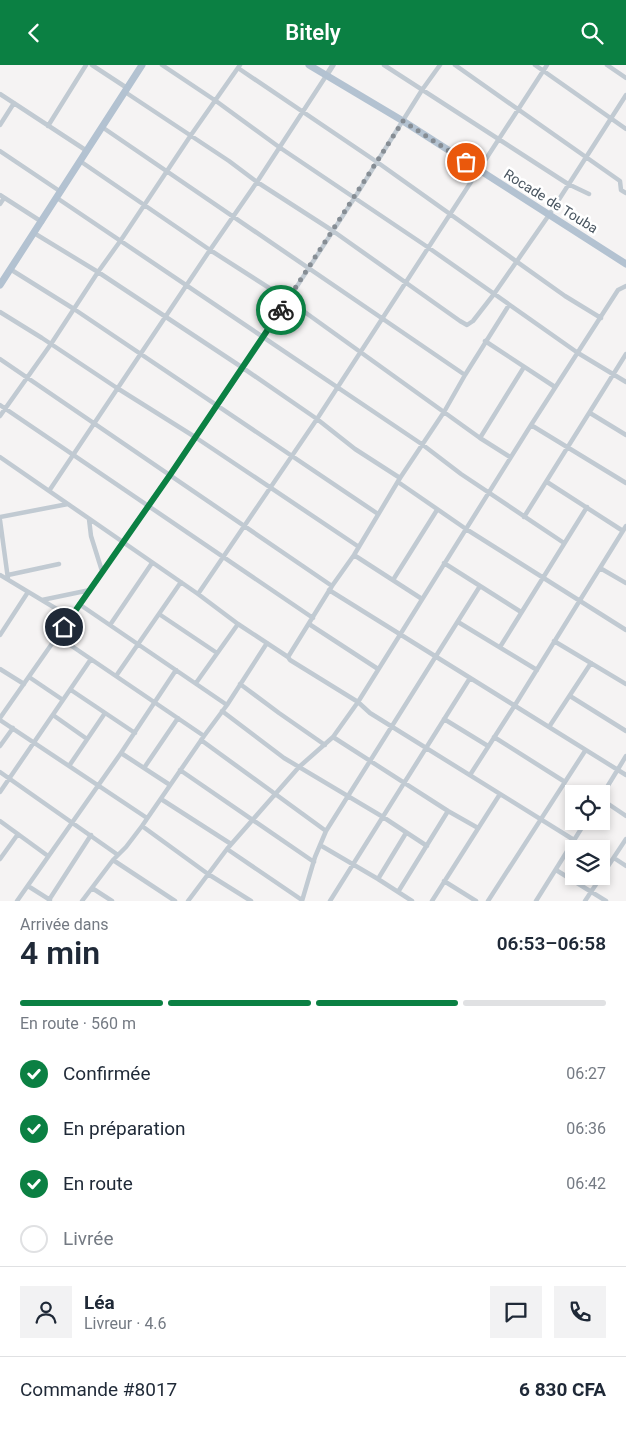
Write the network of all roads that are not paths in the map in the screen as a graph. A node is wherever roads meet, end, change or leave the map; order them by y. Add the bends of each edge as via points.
1 (86, 65) edge
2 (92, 65) edge
3 (142, 65) edge
4 (162, 65) edge
5 (309, 65) edge
6 (333, 65) edge
7 (384, 65) edge
8 (440, 65) edge
9 (455, 65) edge
10 (535, 65) edge
11 (547, 65) edge
12 (607, 65) edge
13 (239, 67) edge
14 (544, 71) junction
15 (326, 76) junction
16 (626, 78) edge
17 (126, 90) junction
18 (422, 90) junction
19 (0, 95) edge
20 (626, 95) edge
21 (216, 101) junction
22 (14, 103) junction
23 (302, 111) junction
24 (518, 111) junction
25 (611, 118) junction
26 (403, 121) junction
27 (0, 125) edge
28 (48, 125) junction
29 (102, 127) junction
30 (626, 129) edge
31 (191, 135) junction
32 (499, 139) junction
33 (279, 147) junction
34 (0, 151) edge
35 (87, 151) junction
36 (586, 156) junction
37 (80, 161) junction
38 (377, 162) junction
39 (479, 170) junction
40 (167, 171) junction
41 (257, 182) junction
42 (568, 183) junction
43 (626, 193) edge
44 (590, 194) dead end
45 (59, 195) junction
46 (2, 197) edge
47 (355, 197) junction
48 (0, 204) edge
49 (144, 205) junction
50 (451, 215) junction
51 (549, 215) junction
52 (233, 217) junction
53 (42, 222) junction
54 (333, 231) junction
55 (34, 233) junction
56 (121, 240) junction
57 (428, 248) junction
58 (210, 250) junction
59 (517, 261) junction
60 (626, 264) edge
61 (10, 269) junction
62 (309, 269) junction
63 (98, 272) junction
64 (405, 283) junction
65 (0, 285) edge
66 (187, 285) junction
67 (626, 286) edge
68 (494, 294) junction
69 (288, 300) junction
70 (509, 305) junction
71 (74, 309) junction
72 (0, 312) edge
73 (165, 317) junction
74 (600, 318) junction
75 (382, 319) junction
76 (264, 337) junction
77 (485, 341) junction
78 (52, 344) junction
79 (361, 351) junction
80 (578, 353) junction
81 (141, 354) junction
82 (626, 354) edge
83 (0, 359) edge
84 (524, 367) junction
85 (243, 368) junction
86 (613, 374) junction
87 (464, 375) junction
88 (27, 378) junction
89 (626, 382) edge
90 (338, 387) junction
91 (554, 387) junction
92 (117, 388) junction
93 (0, 405) edge
94 (217, 405) junction
95 (6, 409) junction
96 (444, 411) junction
97 (590, 413) junction
98 (0, 416) edge
99 (317, 419) junction
100 (94, 423) junction
101 (530, 425) junction
102 (626, 435) edge
103 (195, 437) junction
104 (480, 438) junction
105 (423, 445) junction
106 (568, 447) junction
107 (73, 454) junction
108 (292, 455) junction
109 (0, 457) edge
110 (510, 457) junction
111 (170, 475) junction
112 (399, 480) junction
113 (547, 482) junction
114 (626, 483) edge
115 (270, 488) junction
116 (49, 491) junction
117 (489, 492) junction
118 (68, 503) junction
119 (148, 506) junction
120 (587, 507) junction
121 (437, 510) junction
122 (378, 514) junction
123 (524, 517) junction
124 (0, 518) edge
125 (88, 519) junction
126 (245, 526) junction
127 (466, 529) junction
128 (624, 529) edge
129 (123, 543) junction
130 (564, 543) junction
131 (359, 547) junction
132 (354, 555) junction
133 (223, 556) junction
134 (152, 563) junction
135 (444, 563) junction
136 (59, 564) dead end
137 (600, 568) junction
138 (102, 571) junction
139 (0, 575) edge
140 (8, 577) junction
141 (543, 577) junction
142 (393, 580) junction
143 (181, 583) junction
144 (626, 583) edge
145 (480, 586) junction
146 (331, 588) junction
147 (90, 589) junction
148 (28, 592) junction
149 (198, 594) junction
150 (422, 599) junction
151 (41, 600) junction
152 (579, 600) junction
153 (79, 604) junction
154 (520, 612) junction
155 (159, 613) junction
156 (70, 617) junction
157 (313, 618) junction
158 (458, 622) junction
159 (238, 624) junction
160 (310, 624) junction
161 (110, 625) junction
162 (626, 630) edge
163 (401, 634) junction
164 (0, 635) edge
165 (57, 636) junction
166 (554, 641) junction
167 (267, 643) junction
168 (139, 644) junction
169 (500, 647) junction
170 (217, 653) junction
171 (288, 657) junction
172 (436, 657) junction
173 (91, 659) junction
174 (591, 663) junction
175 (0, 669) edge
176 (378, 669) junction
177 (176, 670) junction
178 (536, 670) junction
179 (116, 676) junction
180 (29, 677) junction
181 (470, 678) junction
182 (625, 681) edge
183 (196, 683) junction
184 (24, 684) junction
185 (240, 684) junction
186 (71, 690) junction
187 (570, 696) junction
188 (63, 701) junction
189 (155, 702) junction
190 (358, 702) junction
191 (227, 705) junction
192 (515, 705) junction
193 (222, 711) junction
194 (105, 713) junction
195 (53, 715) junction
196 (178, 718) junction
197 (0, 719) edge
198 (444, 719) junction
199 (391, 726) junction
200 (549, 727) junction
201 (12, 728) junction
202 (626, 731) edge
203 (135, 733) junction
204 (333, 737) junction
205 (494, 737) junction
206 (202, 738) junction
207 (87, 739) junction
208 (34, 742) junction
209 (325, 745) junction
210 (0, 746) edge
211 (488, 746) junction
212 (426, 748) junction
213 (585, 751) junction
214 (121, 753) junction
215 (626, 757) edge
216 (370, 761) junction
217 (69, 766) junction
218 (299, 767) junction
219 (144, 768) junction
220 (180, 770) junction
221 (617, 770) junction
222 (0, 772) edge
223 (470, 775) junction
224 (626, 775) edge
225 (9, 778) junction
226 (565, 782) junction
227 (404, 783) junction
228 (98, 785) junction
229 (170, 785) junction
230 (608, 785) edge
231 (0, 792) edge
232 (276, 794) junction
233 (500, 794) junction
234 (348, 797) junction
235 (160, 799) junction
236 (610, 804) edge
237 (448, 811) junction
238 (626, 815) edge
239 (383, 817) junction
240 (147, 818) junction
241 (253, 819) junction
242 (541, 819) junction
243 (0, 821) edge
244 (72, 822) junction
245 (142, 827) junction
246 (478, 828) junction
247 (580, 830) edge
248 (326, 831) junction
249 (406, 833) junction
250 (18, 834) junction
251 (91, 835) junction
252 (626, 839) edge
253 (574, 840) joint
254 (231, 844) junction
255 (320, 845) junction
256 (427, 845) junction
257 (227, 849) junction
258 (118, 855) junction
259 (565, 855) edge
260 (48, 856) junction
261 (614, 858) junction
262 (0, 859) edge
263 (113, 860) junction
264 (314, 862) junction
265 (353, 865) junction
266 (626, 866) edge
267 (556, 870) junction
268 (208, 874) junction
269 (378, 879) junction
270 (444, 881) junction
271 (28, 886) junction
272 (92, 888) junction
273 (398, 892) junction
274 (591, 892) junction
275 (50, 900) edge
276 (302, 900) edge
277 (332, 900) edge
278 (17, 901) edge
279 (82, 901) edge
280 (112, 901) edge
281 (175, 901) edge
282 (188, 901) edge
283 (251, 901) edge
284 (412, 901) edge
285 (432, 901) edge
286 (476, 901) edge
287 (488, 901) edge
288 (536, 901) edge
289 (585, 901) edge
290 (606, 901) edge

1 - 28 street
2 - 17 street
3 - 17 main road
4 - 21 street
5 - 15 main road, Rocade de Touba
6 - 15 street
7 - 18 street
8 - 18 street
9 - 24 street
10 - 14 street
11 - 14 street
12 - 16 street
13 - 21 street
13 - 23 street
14 - 24 street
14 - 25 street
15 - 23 street
15 - 26 main road, Rocade de Touba
17 - 29 main road
17 - 31 street
18 - 26 street
18 - 32 street
19 - 22 street
20 - 25 street
21 - 31 street
21 - 33 street
22 - 27 street
22 - 28 street
23 - 33 street
23 - 38 street
24 - 32 street
24 - 36 street
25 - 30 street
25 - 36 street
26 - 38 street
26 - 39 main road, Rocade de Touba
28 - 35 street
29 - 35 main road
29 - 40 street
31 - 40 street
31 - 41 street
32 - 39 street
32 - 42 street
33 - 41 street
33 - 47 street
34 - 45 street
35 - 37 main road
36 - 42 street
36 - 43 street via 620,181 621,189
37 - 45 main road
37 - 49 street
38 - 47 street
38 - 50 street
39 - 50 street
39 - 51 main road, Rocade de Touba
40 - 49 street
40 - 52 street
41 - 52 street
41 - 54 street
42 - 44 street
42 - 51 street
45 - 53 main road
45 - 56 street
46 - 48 street
46 - 53 street
47 - 54 street
47 - 57 street
49 - 56 street
49 - 58 street
50 - 57 street
50 - 59 street
51 - 59 street
51 - 60 main road, Rocade de Touba
52 - 58 street
52 - 62 street
53 - 55 main road
54 - 62 street
54 - 64 street
55 - 61 main road
55 - 63 street
56 - 63 street
56 - 66 street
57 - 64 street
57 - 68 street
58 - 66 street
58 - 69 street
59 - 68 street
59 - 74 street
61 - 65 main road
61 - 71 street
62 - 69 street
62 - 75 street
63 - 71 street
63 - 73 street
64 - 68 street via 467,325
64 - 75 street
66 - 73 street
66 - 76 street
67 - 74 street via 618,290
68 - 70 street
69 - 76 street
69 - 79 street
70 - 77 street
70 - 80 street
71 - 78 street
71 - 81 street
72 - 78 street
73 - 81 street
73 - 85 street
74 - 80 street
75 - 79 street
75 - 87 street
76 - 85 street
76 - 90 street
77 - 84 street
77 - 87 street
78 - 88 street
78 - 92 street
79 - 90 street
79 - 96 street
80 - 86 street
80 - 91 street
81 - 92 street
81 - 94 street
82 - 86 street
83 - 88 street
84 - 91 street
84 - 104 street
85 - 94 street
85 - 99 street
86 - 89 street
86 - 97 street
87 - 96 street
88 - 95 street
88 - 100 street
90 - 99 street
90 - 105 street
91 - 101 street
92 - 100 street
92 - 103 street
93 - 95 street
94 - 103 street
94 - 108 street
95 - 98 street
95 - 107 street
96 - 104 street
96 - 105 street
97 - 102 street
97 - 106 street
99 - 108 street
99 - 112 street
100 - 107 street
100 - 111 street
101 - 106 street
101 - 110 street
103 - 111 street
103 - 115 street
104 - 110 street
105 - 112 street
105 - 117 street
106 - 113 street
106 - 114 street
107 - 116 street
107 - 119 street
108 - 115 street
108 - 122 street
109 - 116 street
110 - 117 street
111 - 119 street
111 - 126 street
112 - 121 street
112 - 122 street
113 - 120 street
113 - 123 street
115 - 126 street
115 - 131 street
116 - 118 street
117 - 123 street
117 - 127 street
118 - 124 street
118 - 125 street
119 - 129 street
119 - 133 street
120 - 128 street
120 - 130 street
121 - 127 street
121 - 142 street
122 - 131 street
123 - 130 street
124 - 140 street
125 - 129 street
125 - 138 street
126 - 133 street
126 - 146 street
127 - 135 street
127 - 141 street
128 - 137 street
129 - 134 street
129 - 138 street
130 - 141 street
131 - 132 street
132 - 142 street
132 - 146 street
133 - 149 street
133 - 157 street
134 - 143 street
134 - 161 street
135 - 145 street
135 - 150 street
136 - 140 street
137 - 144 street
137 - 152 street
138 - 147 street
139 - 140 street
140 - 148 street
141 - 152 street
141 - 154 street
142 - 150 street
143 - 149 street
143 - 155 street
145 - 154 street
145 - 158 street
146 - 157 street
146 - 163 street
147 - 151 street
147 - 153 street
148 - 151 street
148 - 164 street
149 - 159 street
150 - 163 street
151 - 156 street
152 - 162 street
152 - 166 street
153 - 156 street
153 - 161 street
154 - 169 street
155 - 168 street
155 - 170 street
156 - 165 street
157 - 160 street
158 - 169 street
158 - 172 street
159 - 167 street
159 - 170 street
160 - 171 street
160 - 176 street
161 - 168 street
163 - 172 street
163 - 176 street
165 - 173 street
165 - 180 street
166 - 174 street
166 - 178 street
167 - 171 street
167 - 185 street
168 - 177 street
168 - 179 street
169 - 178 street
170 - 183 street
171 - 190 street
172 - 181 street
172 - 199 street
173 - 179 street
173 - 186 street
174 - 182 street
174 - 187 street
175 - 184 street
176 - 190 street
177 - 183 street
177 - 189 street
178 - 192 street
179 - 189 street
180 - 184 street
180 - 188 street
181 - 192 street
181 - 198 street
183 - 191 street
184 - 197 street
185 - 191 street
185 - 209 street
186 - 188 street
186 - 194 street
187 - 200 street
187 - 202 street
188 - 195 street
189 - 196 street
189 - 203 street
190 - 199 street
190 - 204 street
191 - 193 street
192 - 200 street
192 - 205 street
193 - 206 street
193 - 218 street
194 - 203 street
194 - 207 street
195 - 207 street
195 - 208 street
196 - 206 street
196 - 219 street
197 - 201 street
198 - 211 street
198 - 212 street
199 - 212 street
199 - 216 street
200 - 213 street
201 - 208 street
201 - 210 street
203 - 214 street
204 - 209 street
204 - 216 street
205 - 211 street
205 - 226 street
206 - 220 street
206 - 232 street
207 - 217 street
208 - 217 street
208 - 225 street
209 - 218 street
211 - 223 street
212 - 223 street
212 - 227 street
213 - 221 street
213 - 226 street
214 - 219 street
214 - 228 street
215 - 221 street
216 - 227 street
216 - 234 street
217 - 228 street
218 - 232 street
218 - 234 street
219 - 229 street
220 - 229 street
220 - 241 street
221 - 224 street
221 - 230 street
222 - 225 street
223 - 233 street
225 - 231 street
225 - 244 street
226 - 242 street
227 - 237 street
227 - 239 street
228 - 240 street
228 - 244 street
229 - 235 street
232 - 241 street
232 - 248 street
233 - 242 street
233 - 246 street
234 - 239 street
234 - 248 street
235 - 240 street
235 - 254 street
236 - 238 street
237 - 246 street
237 - 256 street
239 - 249 street
239 - 265 street
240 - 245 street
241 - 254 street
241 - 264 street
242 - 253 street
242 - 287 street
243 - 250 street
244 - 251 street
244 - 260 street
245 - 258 street
245 - 268 street
246 - 270 street
247 - 253 street
248 - 255 street
249 - 256 street
249 - 269 street
250 - 260 street
250 - 262 street
251 - 258 street
251 - 275 street
252 - 261 street
254 - 257 street
255 - 264 street
255 - 265 street
256 - 273 street
257 - 268 street
257 - 276 street
258 - 263 street
259 - 267 street
260 - 271 street
261 - 266 street
261 - 274 street
263 - 272 street
263 - 281 street
264 - 276 street
265 - 269 street
265 - 277 street
267 - 274 street
267 - 288 street
268 - 282 street
268 - 283 street
269 - 273 street
270 - 285 street
270 - 286 street
271 - 275 street
271 - 278 street
272 - 279 street
272 - 280 street
273 - 284 street
274 - 289 street
274 - 290 street

